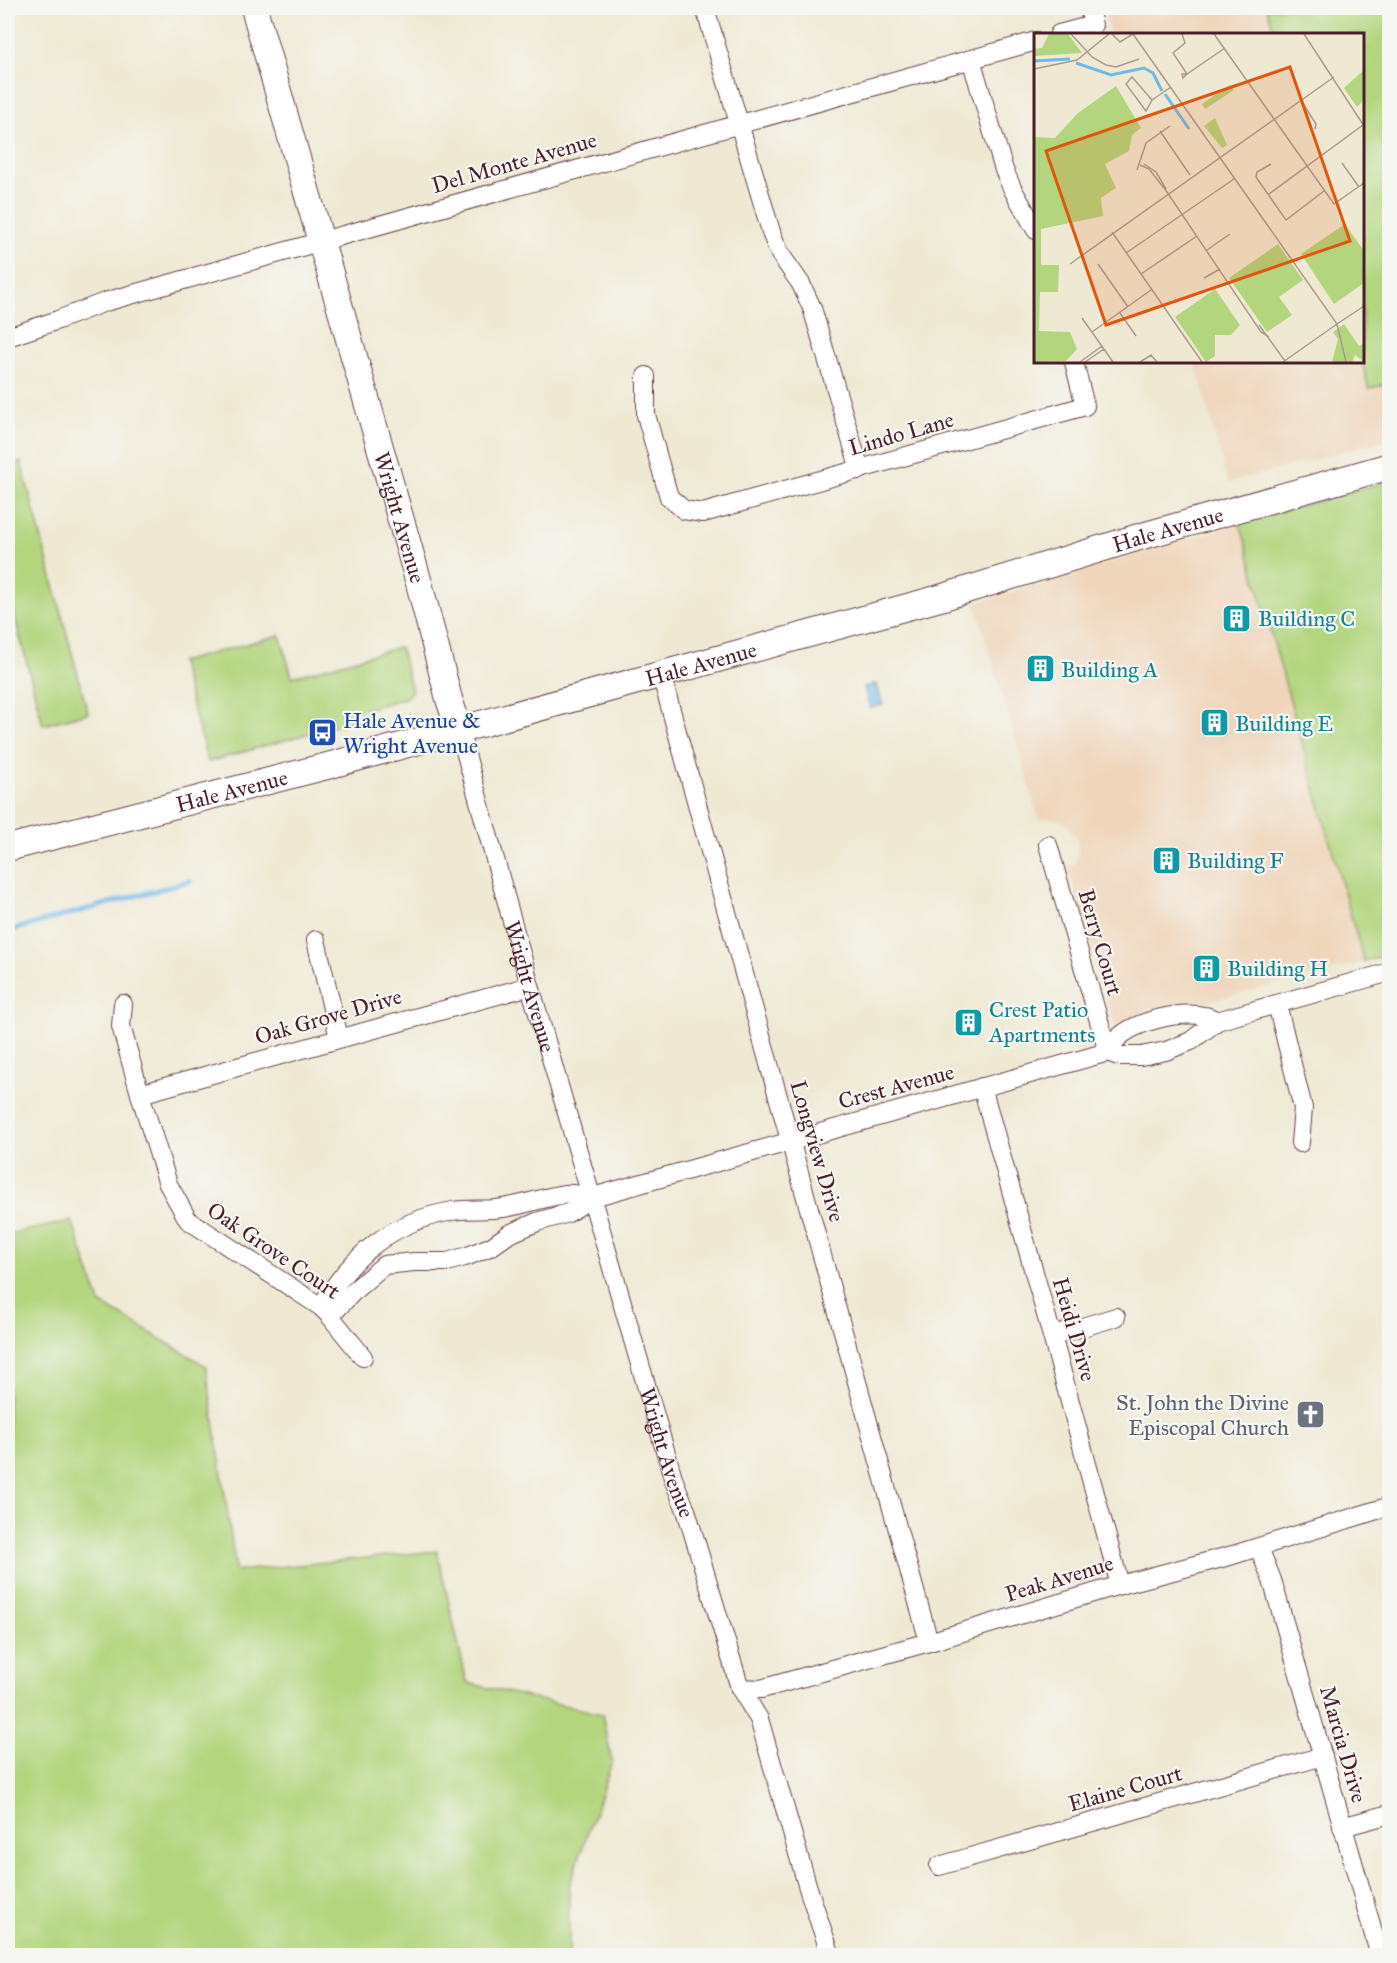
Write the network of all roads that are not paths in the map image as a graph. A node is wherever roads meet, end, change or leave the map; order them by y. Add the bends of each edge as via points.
1 (705, 8) edge
2 (259, 9) edge
3 (1091, 16) edge
4 (1061, 33) edge
5 (1034, 41) edge
6 (971, 59) junction
7 (740, 124) junction
8 (1034, 228) edge
9 (321, 241) junction
10 (8, 337) edge
11 (1074, 363) edge
12 (646, 376) dead end
13 (1389, 466) edge
14 (860, 470) junction
15 (661, 674) junction
16 (459, 729) junction
17 (1048, 845) dead end
18 (8, 848) edge
19 (316, 940) dead end
20 (1389, 972) edge
21 (530, 986) junction
22 (123, 1004) dead end
23 (1277, 1004) junction
24 (1217, 1021) junction
25 (339, 1038) junction
26 (1108, 1052) junction
27 (982, 1087) junction
28 (140, 1094) junction
29 (791, 1141) junction
30 (1300, 1143) dead end
31 (593, 1197) junction
32 (325, 1311) junction
33 (1116, 1317) dead end
34 (1052, 1336) junction
35 (363, 1357) dead end
36 (1389, 1506) edge
37 (1259, 1548) junction
38 (1120, 1585) junction
39 (929, 1642) junction
40 (740, 1688) junction
41 (1323, 1756) junction
42 (1389, 1814) edge
43 (1342, 1827) junction
44 (939, 1866) dead end
45 (831, 1956) edge
46 (1380, 1956) edge

1 - 7 street
2 - 9 main road, Wright Avenue
3 - 4 street
5 - 6 street, Del Monte Avenue
6 - 7 street, Del Monte Avenue
6 - 8 street via 1004,170
7 - 9 street, Del Monte Avenue
7 - 14 street via 772,235 812,308
9 - 10 street, Del Monte Avenue via 105,302
9 - 16 main road, Wright Avenue
11 - 14 street, Lindo Lane via 1085,406
12 - 14 street, Lindo Lane via 646,415 669,497 684,510 703,513
13 - 15 main road, Hale Avenue via 940,598
15 - 16 main road, Hale Avenue
15 - 29 street, Longview Drive
16 - 18 main road, Hale Avenue
16 - 21 street, Wright Avenue
17 - 26 street, Berry Court
19 - 25 street
20 - 23 street, Crest Avenue
21 - 25 street, Oak Grove Drive
21 - 31 street, Wright Avenue
22 - 28 street, Oak Grove Court via 121,1026
23 - 24 street, Crest Avenue
23 - 30 street via 1303,1108
24 - 26 street, Crest Avenue via 1191,1041 1166,1051 1141,1056
24 - 26 street, Crest Avenue via 1204,1016 1150,1021 1116,1040
25 - 28 street, Oak Grove Drive
26 - 27 street, Crest Avenue
27 - 29 street, Crest Avenue
27 - 34 street, Heidi Drive
28 - 32 street, Oak Grove Court via 168,1184 188,1220
29 - 31 street, Crest Avenue
29 - 39 street, Longview Drive
31 - 32 street, Crest Avenue via 568,1213 509,1234 468,1256 447,1262 384,1265
31 - 32 street, Crest Avenue via 567,1194 487,1210 454,1210 387,1234 336,1281
31 - 40 street, Wright Avenue via 674,1481
32 - 35 street, Oak Grove Court
33 - 34 street
34 - 38 street, Heidi Drive
36 - 37 street, Peak Avenue
37 - 38 street, Peak Avenue
37 - 41 street, Marcia Drive via 1272,1580
38 - 39 street, Peak Avenue
39 - 40 street, Peak Avenue via 761,1689
40 - 45 street, Wright Avenue via 759,1719
41 - 43 street, Marcia Drive
41 - 44 street, Elaine Court
42 - 43 street
43 - 46 street, Marcia Drive

